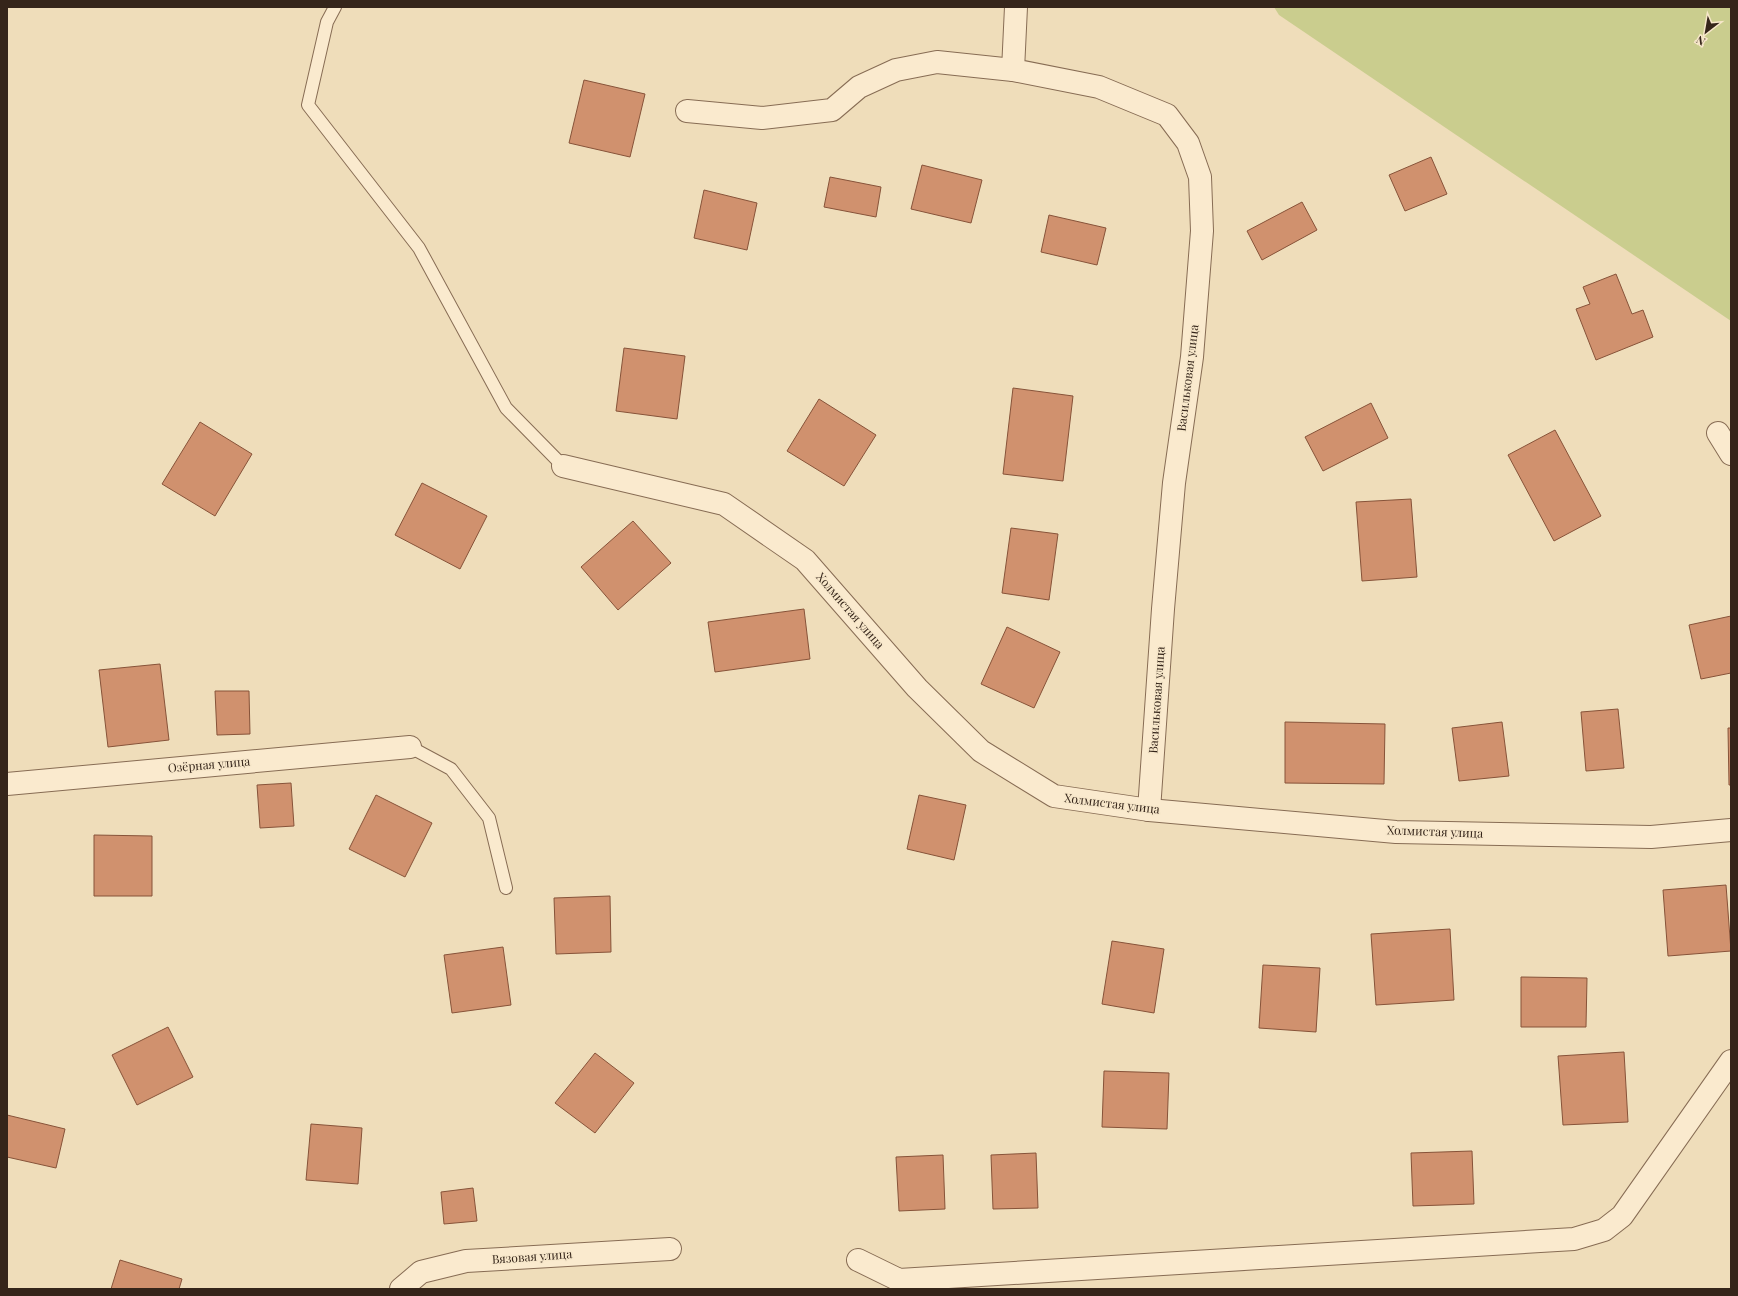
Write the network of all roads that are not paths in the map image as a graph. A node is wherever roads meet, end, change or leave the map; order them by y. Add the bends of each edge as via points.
1 (335, 7) edge
2 (1016, 7) edge
3 (1013, 70) junction
4 (687, 111) dead end
5 (1718, 432) dead end
6 (1731, 454) edge
7 (563, 466) joint
8 (410, 747) joint
9 (7, 784) edge
10 (1149, 810) junction
11 (1731, 830) edge
12 (506, 888) dead end
13 (1731, 1061) edge
14 (670, 1249) dead end
15 (858, 1260) dead end
16 (897, 1285) edge
17 (401, 1289) edge

1 - 7 lane via 327,22 308,105 419,248 506,408
2 - 3 street
3 - 4 street, Васильковая улица via 938,62 896,70 859,87 832,110 762,118
3 - 10 street, Васильковая улица via 1099,87 1167,115 1188,142 1200,177 1202,231 1192,357 1173,499
5 - 6 street
7 - 10 street, Холмистая улица via 724,504 805,560 917,688 981,751 1054,796
8 - 9 street, Озёрная улица
8 - 12 lane via 451,768 489,818
10 - 11 street, Холмистая улица via 1396,832 1651,837
13 - 16 street via 1622,1216 1604,1230 1574,1239
14 - 17 street, Вязовая улица via 466,1262 421,1272
15 - 16 street

